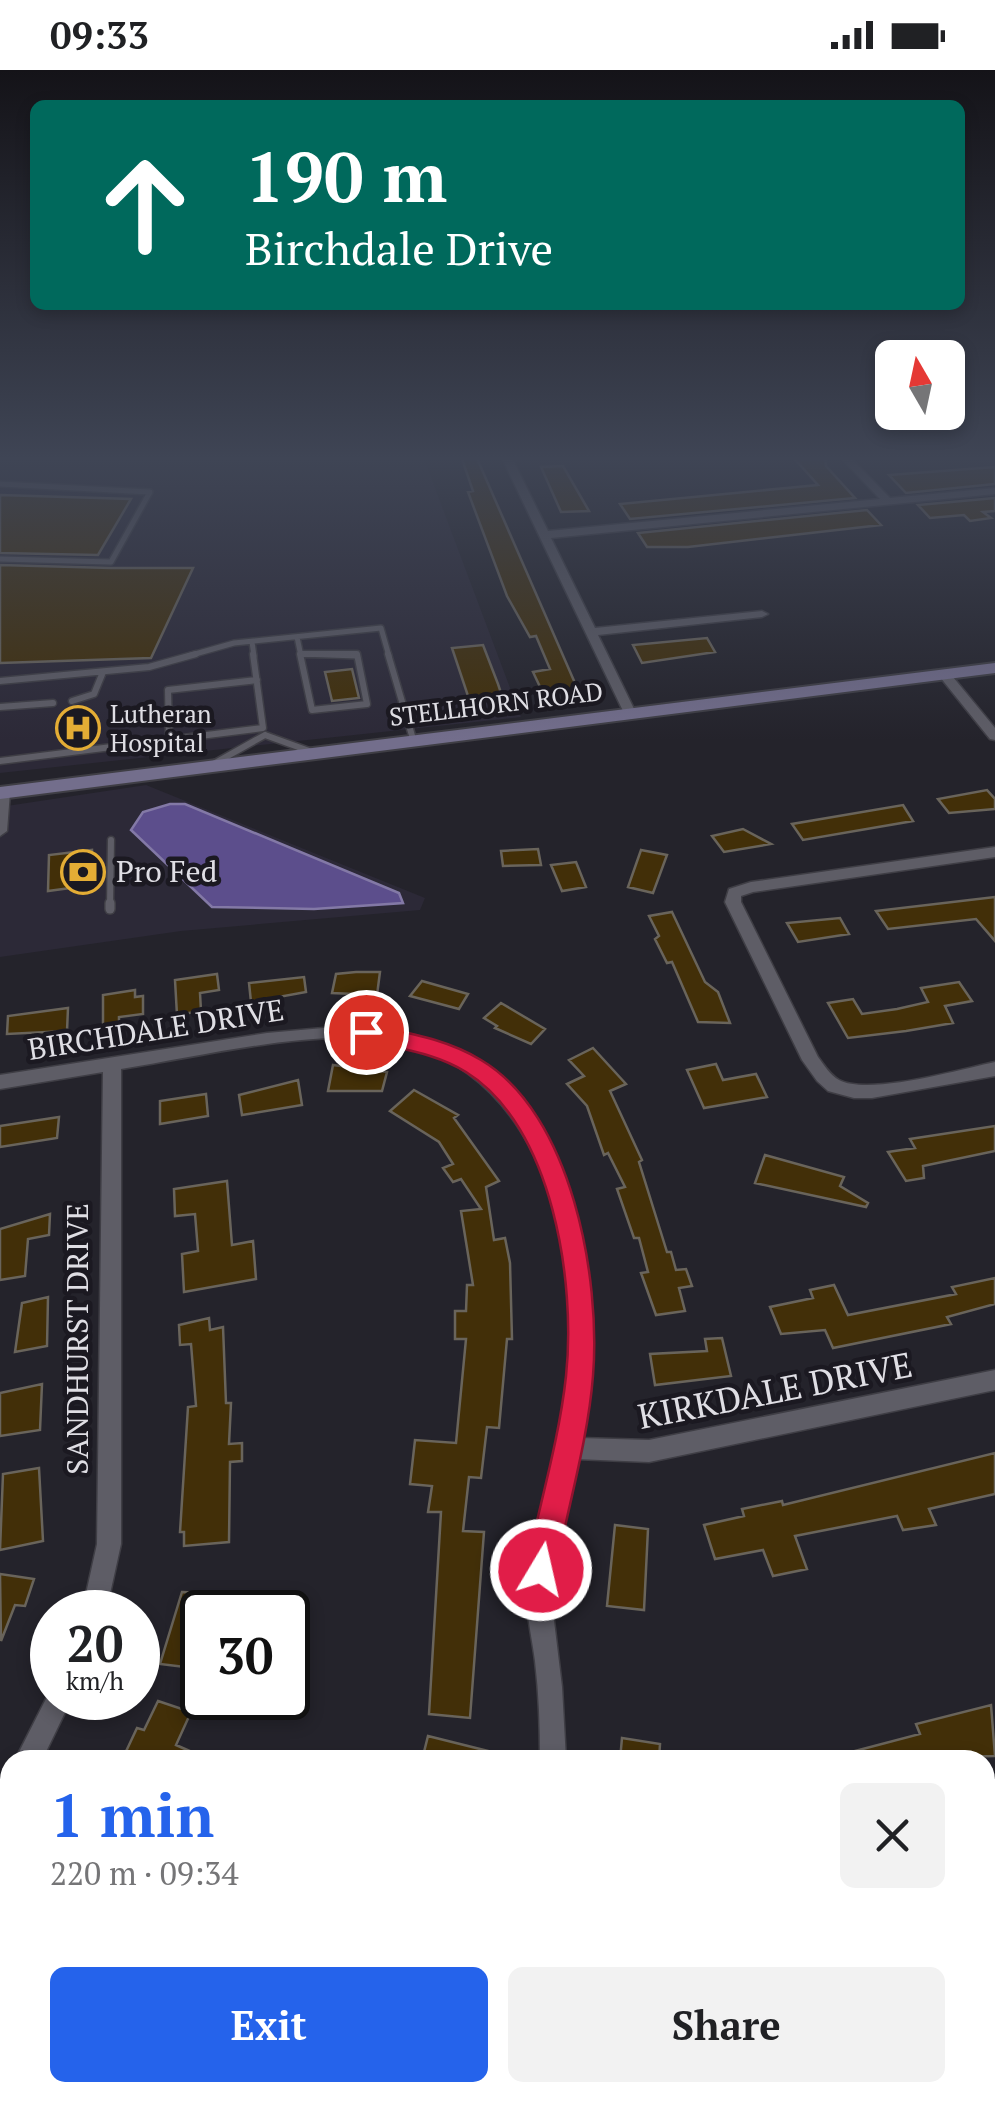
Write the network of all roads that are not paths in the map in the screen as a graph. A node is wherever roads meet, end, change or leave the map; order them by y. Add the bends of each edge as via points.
1 (117, 551) edge
2 (552, 551) edge
3 (0, 559) edge
4 (762, 614) dead end
5 (591, 632) junction
6 (297, 637) junction
7 (252, 642) junction
8 (300, 654) junction
9 (995, 668) edge
10 (103, 672) junction
11 (944, 674) junction
12 (257, 680) junction
13 (0, 681) edge
14 (72, 701) dead end
15 (53, 703) dead end
16 (0, 707) edge
17 (169, 712) junction
18 (630, 712) junction
19 (150, 722) dead end
20 (264, 731) junction
21 (995, 736) edge
22 (170, 737) junction
23 (413, 739) junction
24 (312, 752) junction
25 (0, 761) edge
26 (210, 765) junction
27 (1, 792) edge
28 (0, 831) edge
29 (111, 840) dead end
30 (995, 852) edge
31 (110, 909) dead end
32 (112, 1065) junction
33 (995, 1069) edge
34 (0, 1082) edge
35 (995, 1380) edge
36 (565, 1448) junction
37 (99, 1590) edge
38 (49, 1720) edge
39 (33, 1750) edge
40 (553, 1750) edge

1 - 3 lane via 111,562
2 - 5 street
4 - 5 street
5 - 18 street
6 - 7 lane
6 - 8 lane
6 - 23 lane via 381,628
7 - 10 lane
7 - 12 lane
8 - 8 lane via 312,710 367,704 357,654
9 - 11 main road, STELLHORN ROAD
10 - 13 lane
10 - 14 lane via 94,696
11 - 18 main road, STELLHORN ROAD
11 - 21 street
12 - 17 lane via 168,690
12 - 20 lane
15 - 16 lane
17 - 19 lane via 156,713
17 - 22 lane
18 - 23 main road, STELLHORN ROAD
20 - 22 lane
20 - 24 lane
20 - 26 lane
22 - 25 lane
23 - 24 main road, STELLHORN ROAD
24 - 26 main road, STELLHORN ROAD
26 - 27 main road, STELLHORN ROAD
27 - 28 street
29 - 31 lane
30 - 33 street via 734,892 733,902 811,1060 838,1088 873,1090
32 - 34 street, BIRCHDALE DRIVE
32 - 36 street, BIRCHDALE DRIVE via 322,1033 403,1036 476,1067 505,1090 545,1153 578,1272 580,1376
32 - 37 street, SANDHURST DRIVE via 109,1544
35 - 36 street, KIRKDALE DRIVE via 649,1452
36 - 40 street, BIRCHDALE DRIVE via 539,1594
38 - 39 street

